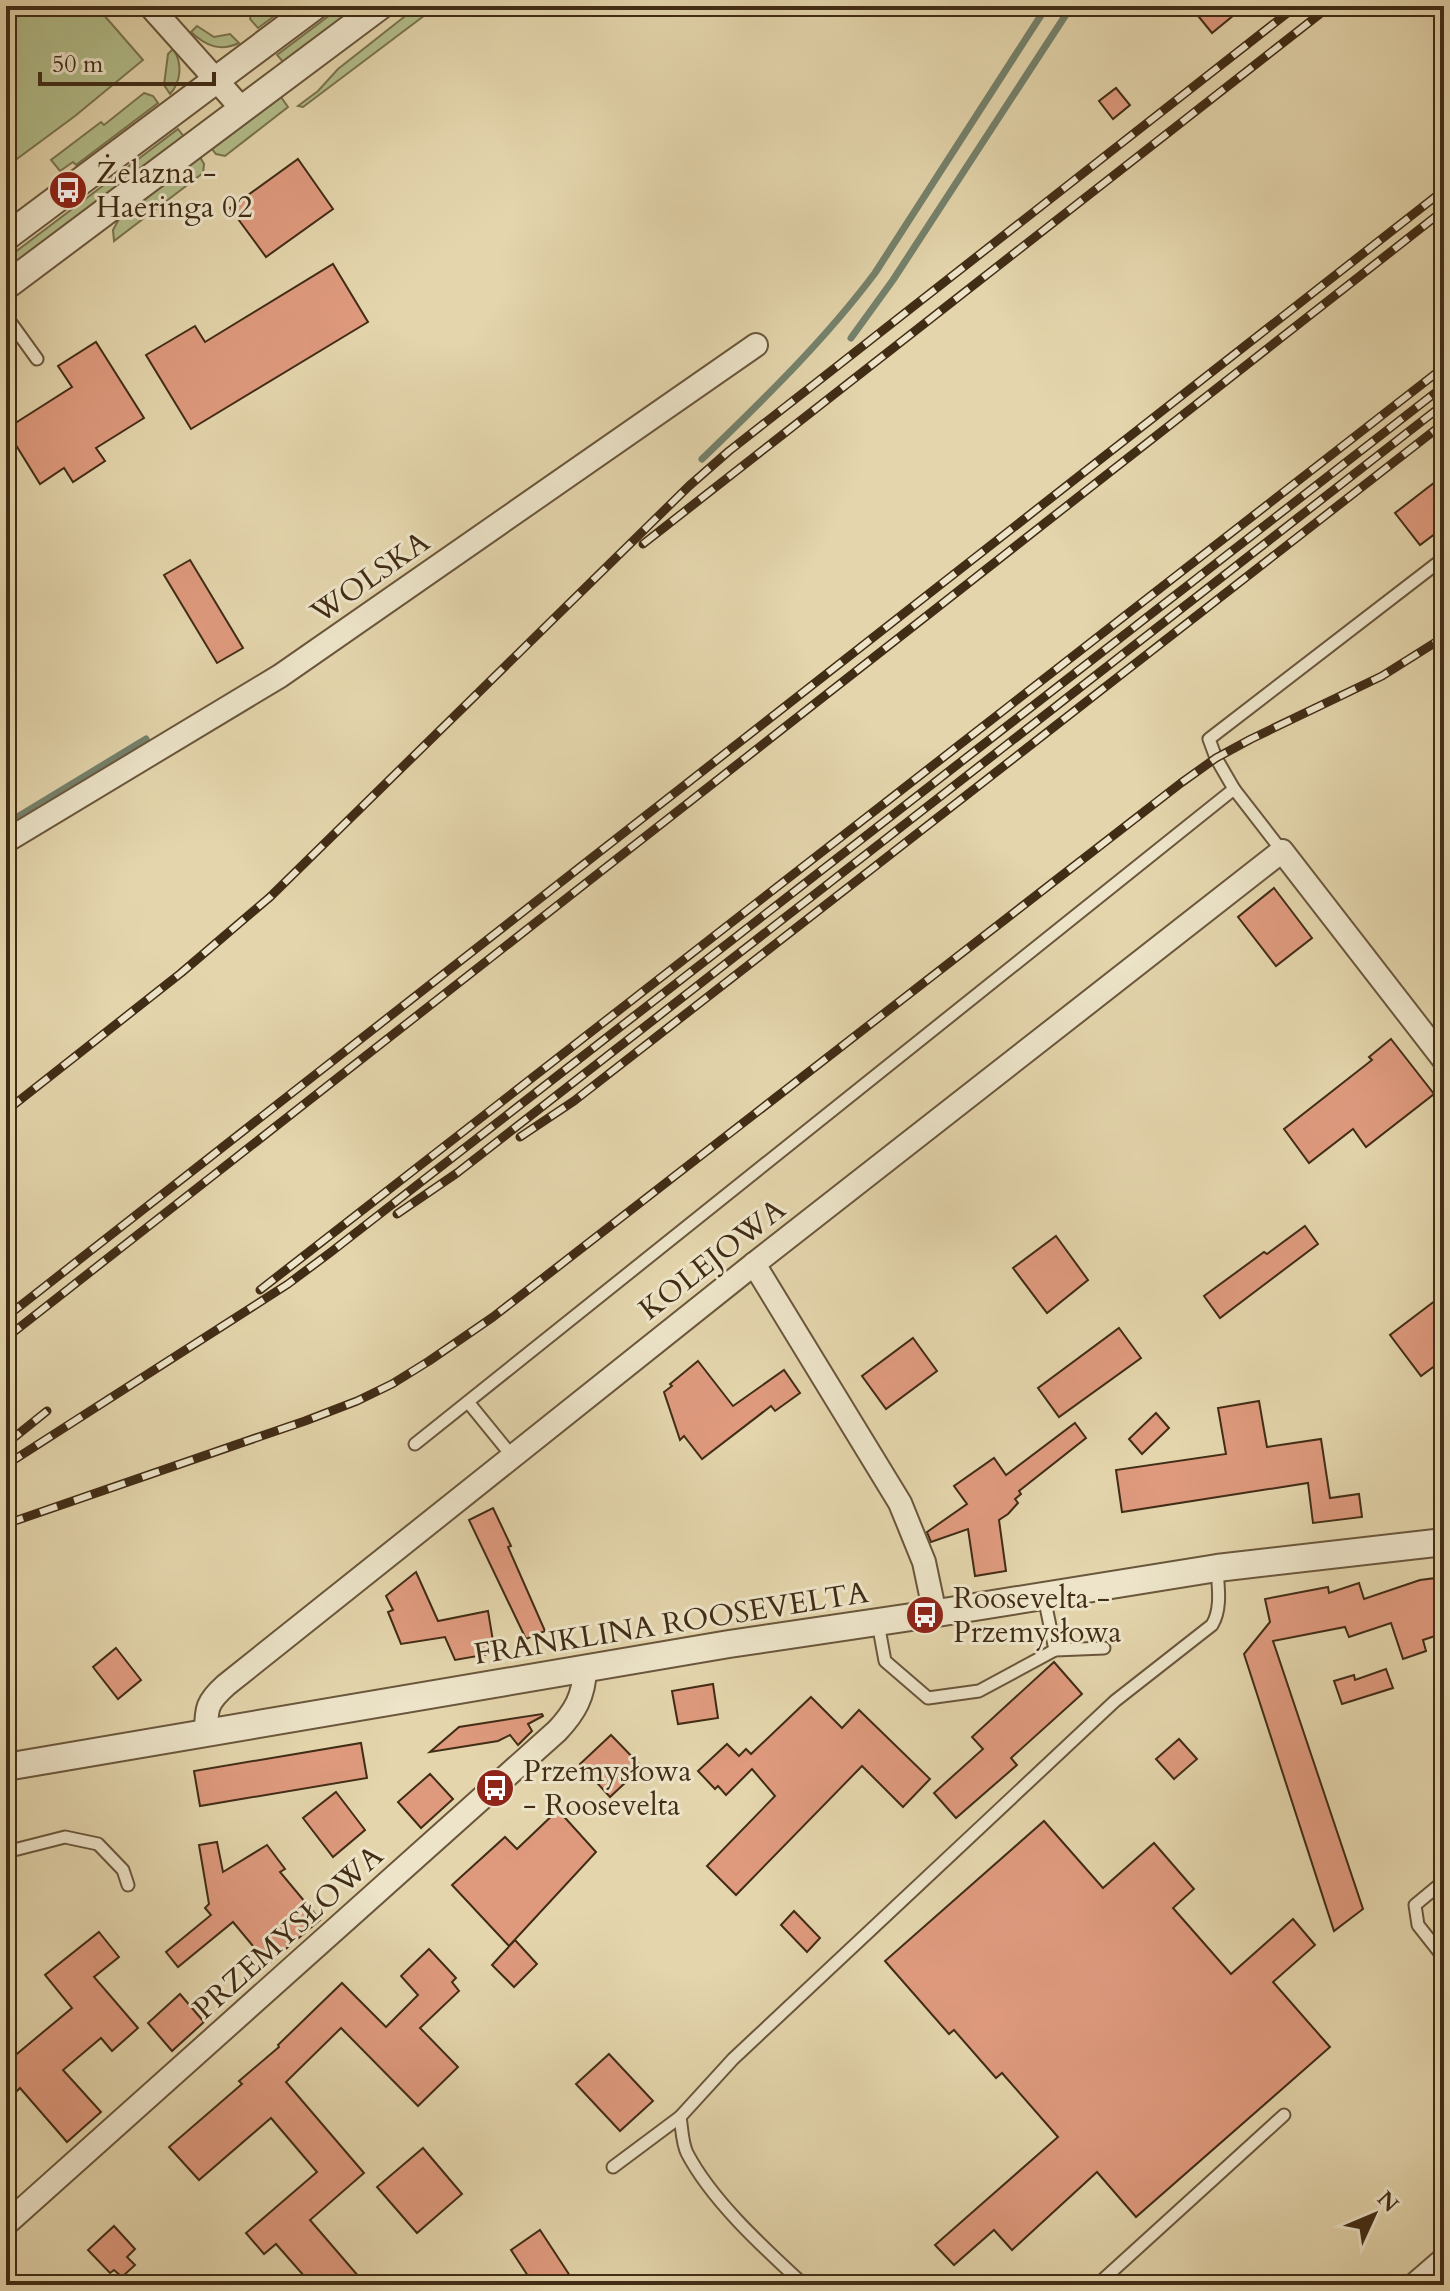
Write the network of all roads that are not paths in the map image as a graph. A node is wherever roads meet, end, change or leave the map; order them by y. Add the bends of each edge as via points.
1 (150, 6) edge
2 (315, 6) edge
3 (380, 6) edge
4 (218, 79) junction
5 (243, 110) junction
6 (6, 237) edge
7 (6, 286) edge
8 (6, 316) edge
9 (756, 345) dead end
10 (37, 359) dead end
11 (1444, 558) edge
12 (1234, 789) junction
13 (6, 841) edge
14 (1282, 851) junction
15 (1444, 1060) edge
16 (754, 1264) junction
17 (468, 1402) junction
18 (415, 1444) dead end
19 (512, 1456) junction
20 (1444, 1542) edge
21 (1217, 1568) junction
22 (1044, 1597) junction
23 (935, 1614) junction
24 (878, 1622) junction
25 (1104, 1648) dead end
26 (1055, 1650) junction
27 (585, 1669) junction
28 (206, 1733) junction
29 (6, 1767) edge
30 (6, 1852) edge
31 (1444, 1881) edge
32 (128, 1885) dead end
33 (1444, 1958) edge
34 (1284, 2115) dead end
35 (680, 2117) junction
36 (613, 2167) dead end
37 (6, 2224) edge
38 (1444, 2259) edge
39 (804, 2285) edge
40 (1097, 2285) edge
41 (1414, 2285) edge

1 - 4 street
2 - 4 street
3 - 5 street
4 - 5 street
4 - 6 street
5 - 7 street
8 - 10 lane
9 - 13 street, WOLSKA via 280,676
11 - 12 lane via 1209,739
12 - 14 lane
12 - 17 lane
14 - 15 street
14 - 16 street, KOLEJOWA
16 - 19 street, KOLEJOWA
16 - 23 street via 900,1503 924,1562
17 - 18 lane
17 - 19 lane
19 - 28 street, KOLEJOWA via 213,1697 206,1710
20 - 21 street, FRANKLINA ROOSEVELTA
21 - 22 street, FRANKLINA ROOSEVELTA
21 - 35 lane via 1217,1618 1212,1625 1115,1701 733,2059
22 - 23 street, FRANKLINA ROOSEVELTA
22 - 26 lane
23 - 24 street, FRANKLINA ROOSEVELTA
24 - 26 lane via 885,1661 928,1698 979,1691
24 - 27 street, FRANKLINA ROOSEVELTA
25 - 26 lane
27 - 28 street, FRANKLINA ROOSEVELTA
27 - 37 street, PRZEMYSŁOWA via 580,1701 557,1731
28 - 29 street, FRANKLINA ROOSEVELTA
30 - 32 lane via 65,1837 98,1844 123,1870
31 - 33 lane via 1415,1905 1418,1925
34 - 40 lane
35 - 36 lane
35 - 39 lane via 685,2150 711,2189
38 - 41 street

